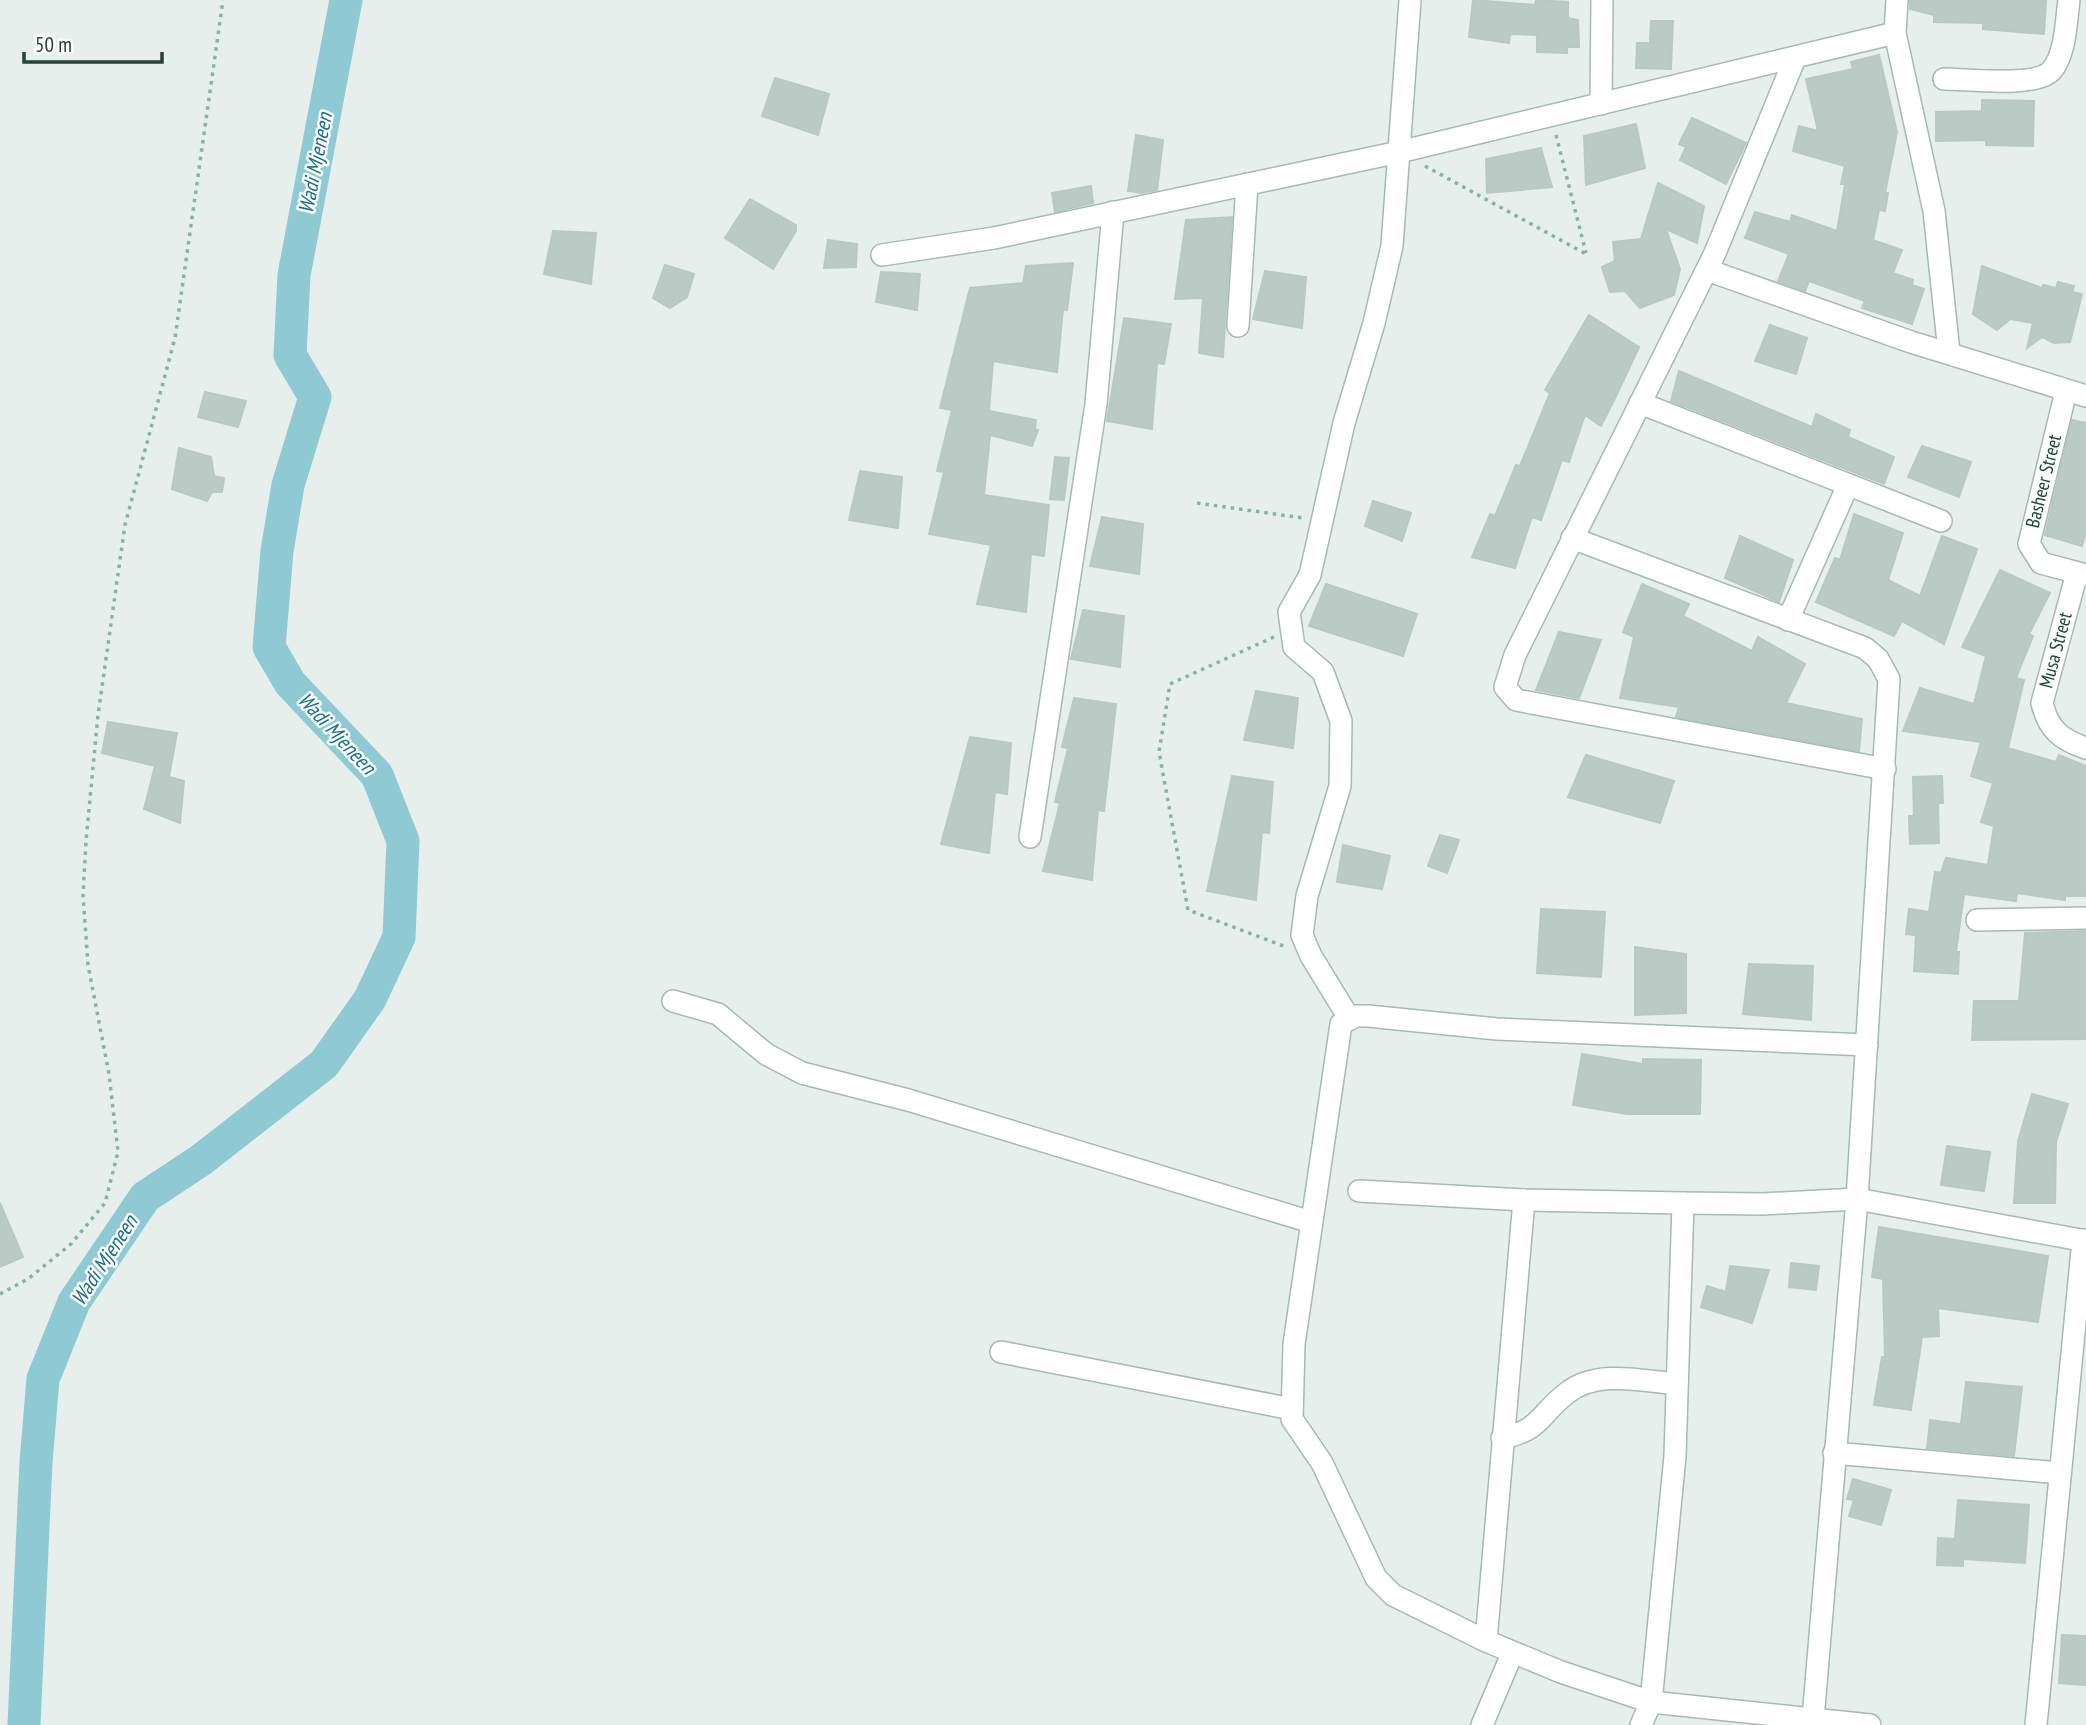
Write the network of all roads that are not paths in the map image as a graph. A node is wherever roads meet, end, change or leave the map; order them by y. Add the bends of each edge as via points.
1 (1410, 0) edge
2 (1602, 0) edge
3 (1897, 0) edge
4 (2069, 0) edge
5 (1895, 33) junction
6 (1795, 58) junction
7 (1944, 79) dead end
8 (1601, 104) junction
9 (1399, 152) junction
10 (1247, 184) junction
11 (1113, 212) junction
12 (882, 255) dead end
13 (1707, 270) junction
14 (1238, 326) dead end
15 (1949, 352) junction
16 (2076, 394) edge
17 (1640, 403) junction
18 (1848, 485) junction
19 (1941, 521) dead end
20 (1572, 538) junction
21 (2082, 574) edge
22 (1788, 620) junction
23 (2086, 748) edge
24 (1885, 769) junction
25 (1030, 837) dead end
26 (2086, 918) edge
27 (1977, 920) dead end
28 (673, 1002) dead end
29 (1349, 1018) junction
30 (1867, 1045) junction
31 (1359, 1191) dead end
32 (1857, 1199) junction
33 (1524, 1200) junction
34 (1683, 1203) junction
35 (1311, 1222) junction
36 (2084, 1240) edge
37 (1001, 1352) dead end
38 (1677, 1384) junction
39 (1292, 1409) junction
40 (1502, 1438) junction
41 (1835, 1453) junction
42 (2060, 1474) junction
43 (1486, 1641) junction
44 (1512, 1654) junction
45 (1651, 1702) junction
46 (1813, 1719) junction
47 (1482, 1725) edge
48 (1641, 1725) edge
49 (1870, 1725) edge
50 (2036, 1725) edge

1 - 9 street
2 - 8 street
3 - 5 street
4 - 7 street via 2059,57 2051,71 2035,80
5 - 6 street
5 - 15 street via 1934,211
6 - 8 street
6 - 13 street
8 - 9 street
9 - 10 street
9 - 29 street via 1392,246 1374,323 1344,423 1310,575 1289,612 1294,647 1323,672 1341,721 1340,786 1307,896 1302,935
10 - 11 street
10 - 14 street
11 - 12 street via 994,239
11 - 25 street via 1096,404
13 - 15 street
13 - 17 street
15 - 16 street
16 - 21 street, Basheer Street via 2029,544 2041,563
17 - 18 street
17 - 20 street
18 - 19 street
18 - 22 street
20 - 22 street
20 - 24 street via 1504,680 1511,698
21 - 23 street, Musa Street via 2042,703 2054,732
22 - 24 street via 1865,648 1883,665 1891,687
24 - 30 street
26 - 27 street
28 - 35 street via 718,1014 766,1054 802,1073 908,1100
29 - 30 street
29 - 35 street via 1341,1024
30 - 32 street
31 - 33 street
32 - 34 street
32 - 36 street
32 - 41 street
33 - 34 street
33 - 40 street
34 - 38 street
35 - 39 street via 1294,1344
36 - 42 street
37 - 39 street
38 - 40 street via 1598,1378 1567,1392 1526,1433
38 - 45 street via 1675,1456
39 - 43 street via 1293,1419 1322,1463 1376,1578 1393,1595
40 - 43 street
41 - 42 street
41 - 46 street
42 - 50 street
43 - 44 street
44 - 45 street
44 - 47 street
45 - 46 street
45 - 48 street
46 - 49 street

